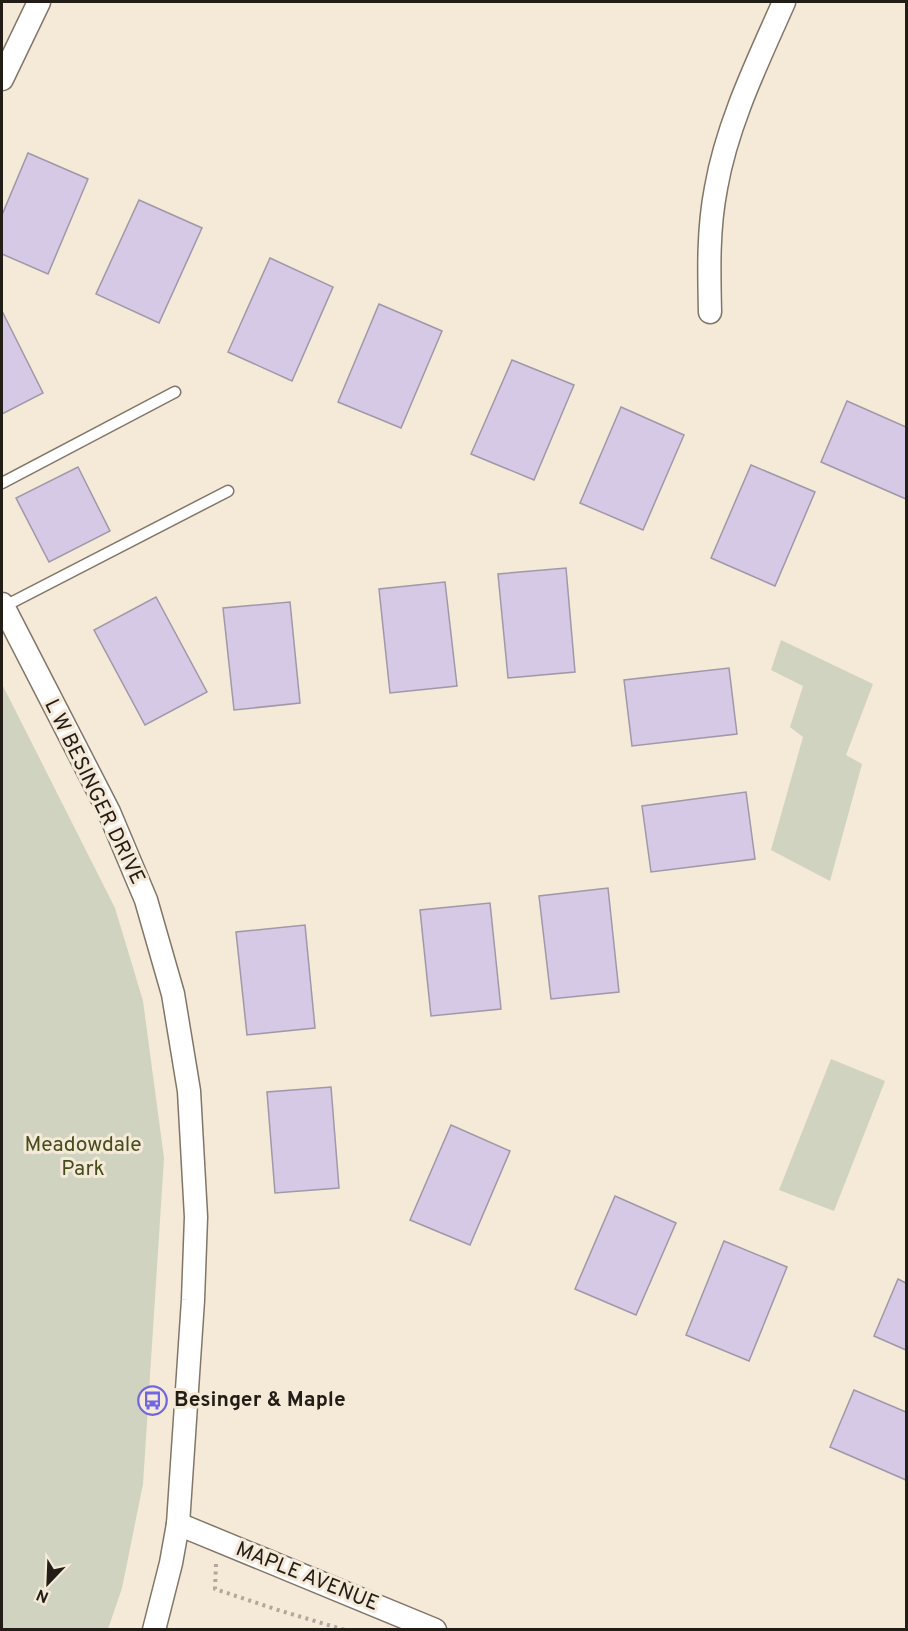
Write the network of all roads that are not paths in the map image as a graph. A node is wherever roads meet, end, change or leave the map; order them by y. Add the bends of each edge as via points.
1 (39, 2) edge
2 (784, 2) edge
3 (2, 79) edge
4 (710, 312) dead end
5 (175, 392) dead end
6 (2, 483) edge
7 (228, 491) dead end
8 (2, 606) edge
9 (178, 1524) junction
10 (154, 1629) edge
11 (435, 1629) edge

1 - 3 street
2 - 4 street via 737,110 716,186 708,246
5 - 6 lane
7 - 8 lane
8 - 9 street, L W BESINGER DRIVE via 109,812 146,900 173,994 189,1090 196,1217
9 - 10 street, L W BESINGER DRIVE
9 - 11 street, MAPLE AVENUE

